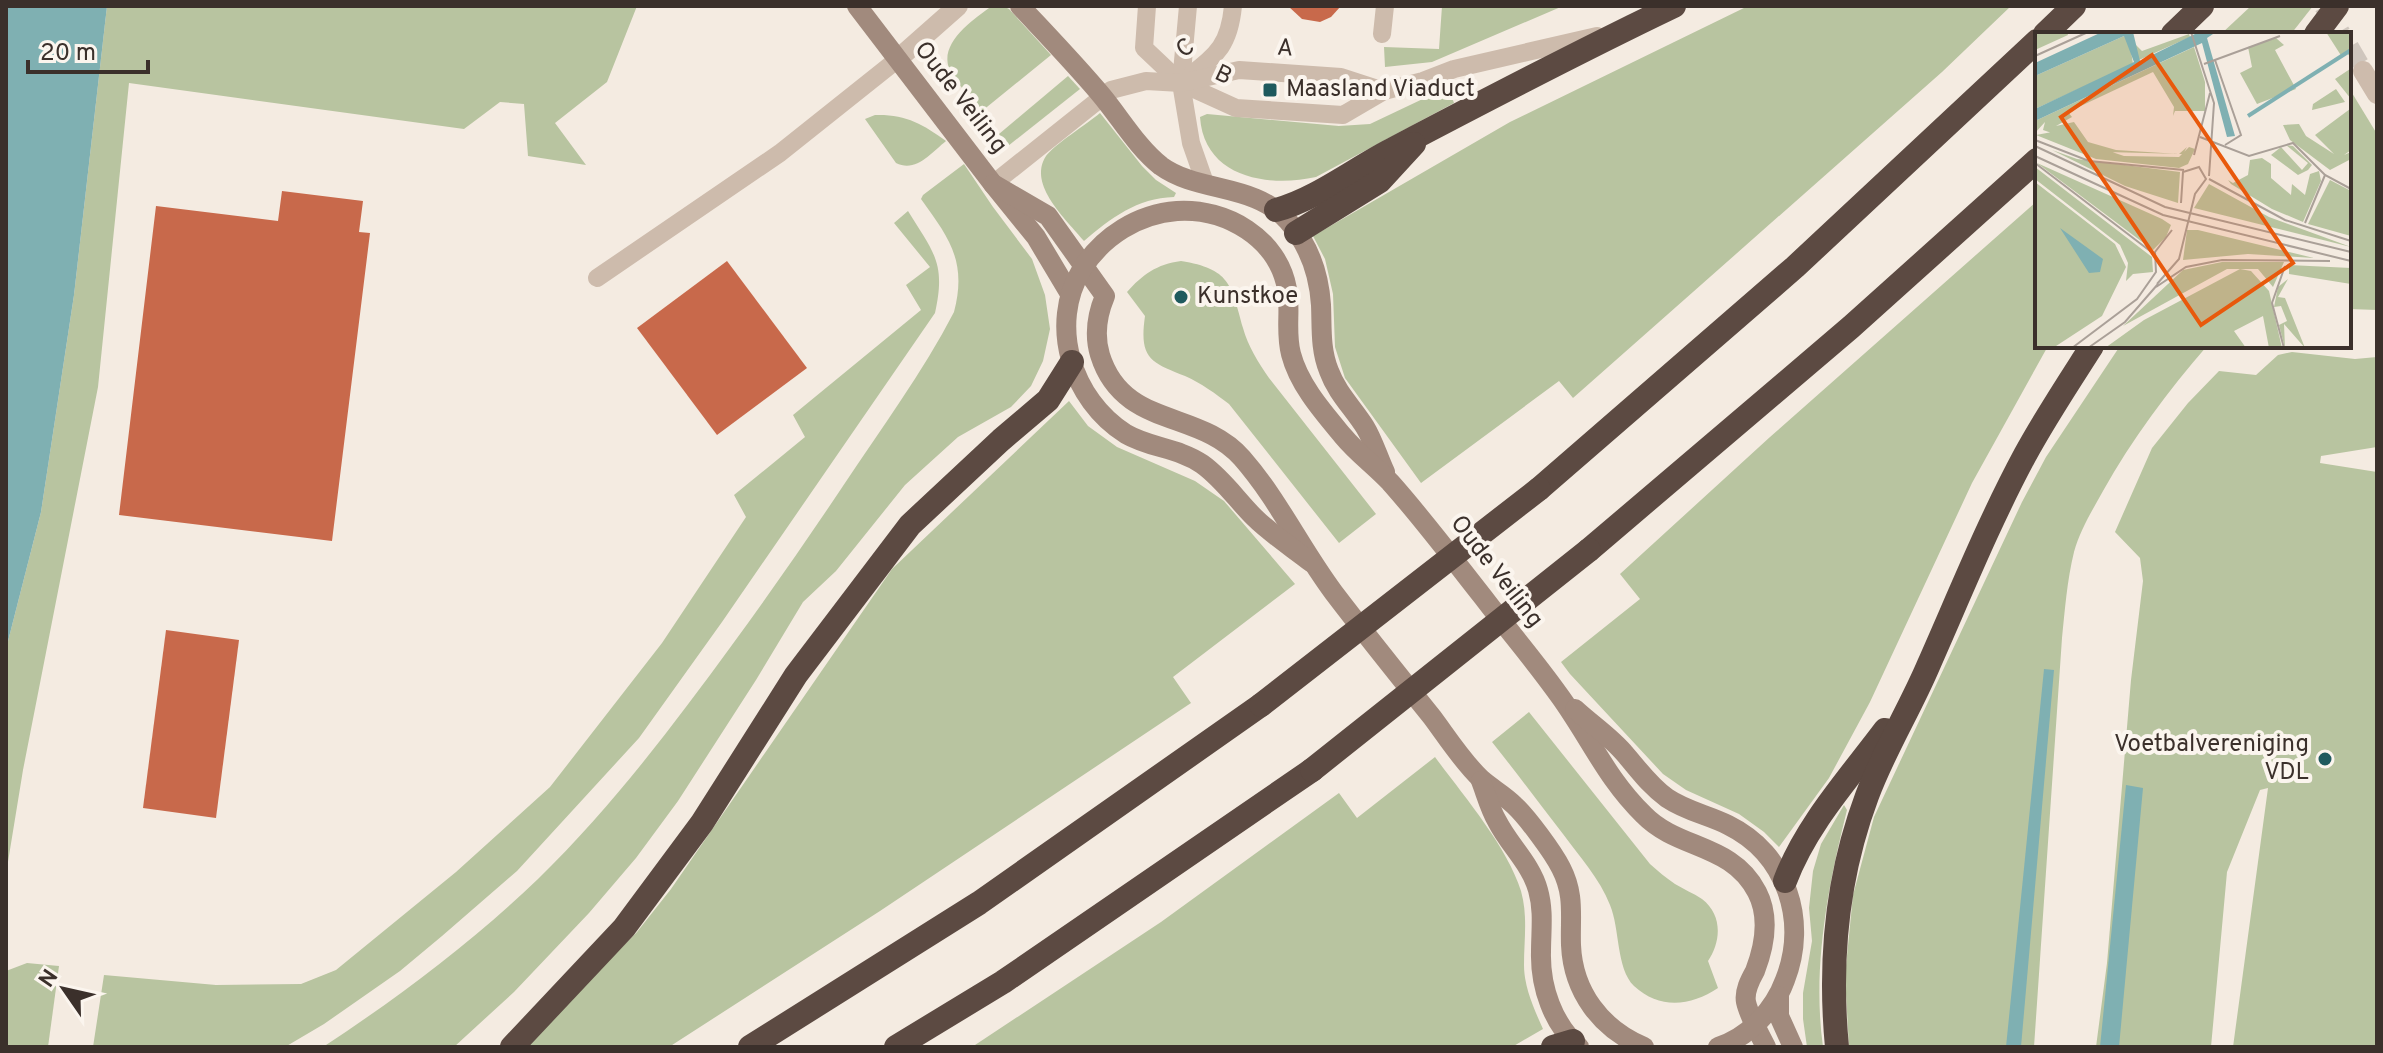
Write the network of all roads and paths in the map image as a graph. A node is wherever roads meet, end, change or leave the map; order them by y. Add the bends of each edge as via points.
1 (857, 6) edge
2 (958, 6) edge
3 (1020, 6) edge
4 (1147, 6) edge
5 (1188, 6) edge
6 (1233, 6) edge
7 (1385, 6) edge
8 (1674, 6) edge
9 (2074, 6) edge
10 (2202, 6) edge
11 (2337, 6) edge
12 (1623, 30) junction
13 (2047, 32) edge
14 (2175, 32) edge
15 (2318, 32) edge
16 (1382, 34) dead end
17 (2035, 43) edge
18 (898, 59) junction
19 (2363, 71) tunnel mouth
20 (1181, 83) junction
21 (1384, 91) junction
22 (2377, 94) edge
23 (1102, 97) junction
24 (1423, 133) junction
25 (2035, 162) edge
26 (1205, 183) junction
27 (993, 184) junction
28 (1276, 210) junction
29 (1296, 233) junction
30 (1260, 240) junction
31 (1084, 266) junction
32 (597, 278) dead end
33 (1070, 294) junction
34 (2091, 348) edge
35 (1072, 362) junction
36 (1388, 480) junction
37 (1312, 563) junction
38 (1921, 684) junction
39 (1561, 698) junction
40 (1480, 778) junction
41 (1785, 881) junction
42 (1779, 996) junction
43 (1756, 1024) junction
44 (1615, 1031) junction
45 (1568, 1045) edge
46 (512, 1047) edge
47 (750, 1047) edge
48 (896, 1047) edge
49 (1644, 1047) edge
50 (1718, 1047) edge
51 (1766, 1047) edge
52 (1793, 1047) edge
53 (1837, 1047) edge

1 - 18 main road, Oude Veiling
2 - 18 street
3 - 23 main road
4 - 20 lane via 1144,48
5 - 20 lane
6 - 20 lane, C via 1219,53
7 - 16 lane
8 - 12 highway
9 - 13 highway
10 - 14 highway
11 - 15 highway
12 - 21 lane, B via 1454,69
12 - 24 highway
17 - 47 highway, bridge via 1795,267 1539,489 1261,705 979,903
18 - 27 main road, Oude Veiling
18 - 32 lane via 780,153
19 - 22 street
20 - 21 lane, A via 1239,70 1341,77
20 - 21 lane, B via 1236,108 1343,115
20 - 23 lane via 1146,81
20 - 26 lane via 1191,143
23 - 26 main road via 1160,165
23 - 27 lane
24 - 28 highway via 1295,205
24 - 29 highway via 1380,181
25 - 48 highway, bridge via 1589,550 1312,770 1003,982
26 - 28 main road
27 - 31 main road, Oude Veiling via 1048,216
27 - 33 main road, Oude Veiling via 1036,237
28 - 29 main road, Oude Veiling
29 - 30 main road
29 - 36 main road, Oude Veiling via 1319,283 1329,372 1365,427
30 - 31 main road via 1214,213 1168,212 1114,234
30 - 36 main road, Oude Veiling via 1284,274 1288,339 1299,376 1346,440
31 - 33 main road
31 - 37 main road, Oude Veiling via 1105,296 1097,322 1098,349 1116,386 1147,410 1205,431 1242,457
33 - 35 main road
34 - 38 highway via 2025,455
35 - 37 main road via 1086,395 1117,427 1200,463
35 - 46 highway via 1048,400 910,525 796,675 702,823 624,928
36 - 39 main road, Oude Veiling
37 - 40 main road
38 - 41 highway via 1802,843
38 - 53 highway via 1867,796 1847,863 1835,945
39 - 41 main road, Oude Veiling via 1623,751 1652,786 1682,807 1745,835
39 - 43 main road, Oude Veiling via 1635,807 1677,838 1727,858 1756,891 1763,907 1764,949 1746,989
40 - 44 main road via 1516,806 1561,867 1573,909 1576,976 1588,1003
40 - 45 main road via 1497,821 1538,888 1545,990
41 - 42 main road via 1795,939
42 - 43 main road
42 - 52 main road via 1779,1016
43 - 50 main road
43 - 51 main road, Oude Veiling
44 - 45 main road
44 - 49 main road

